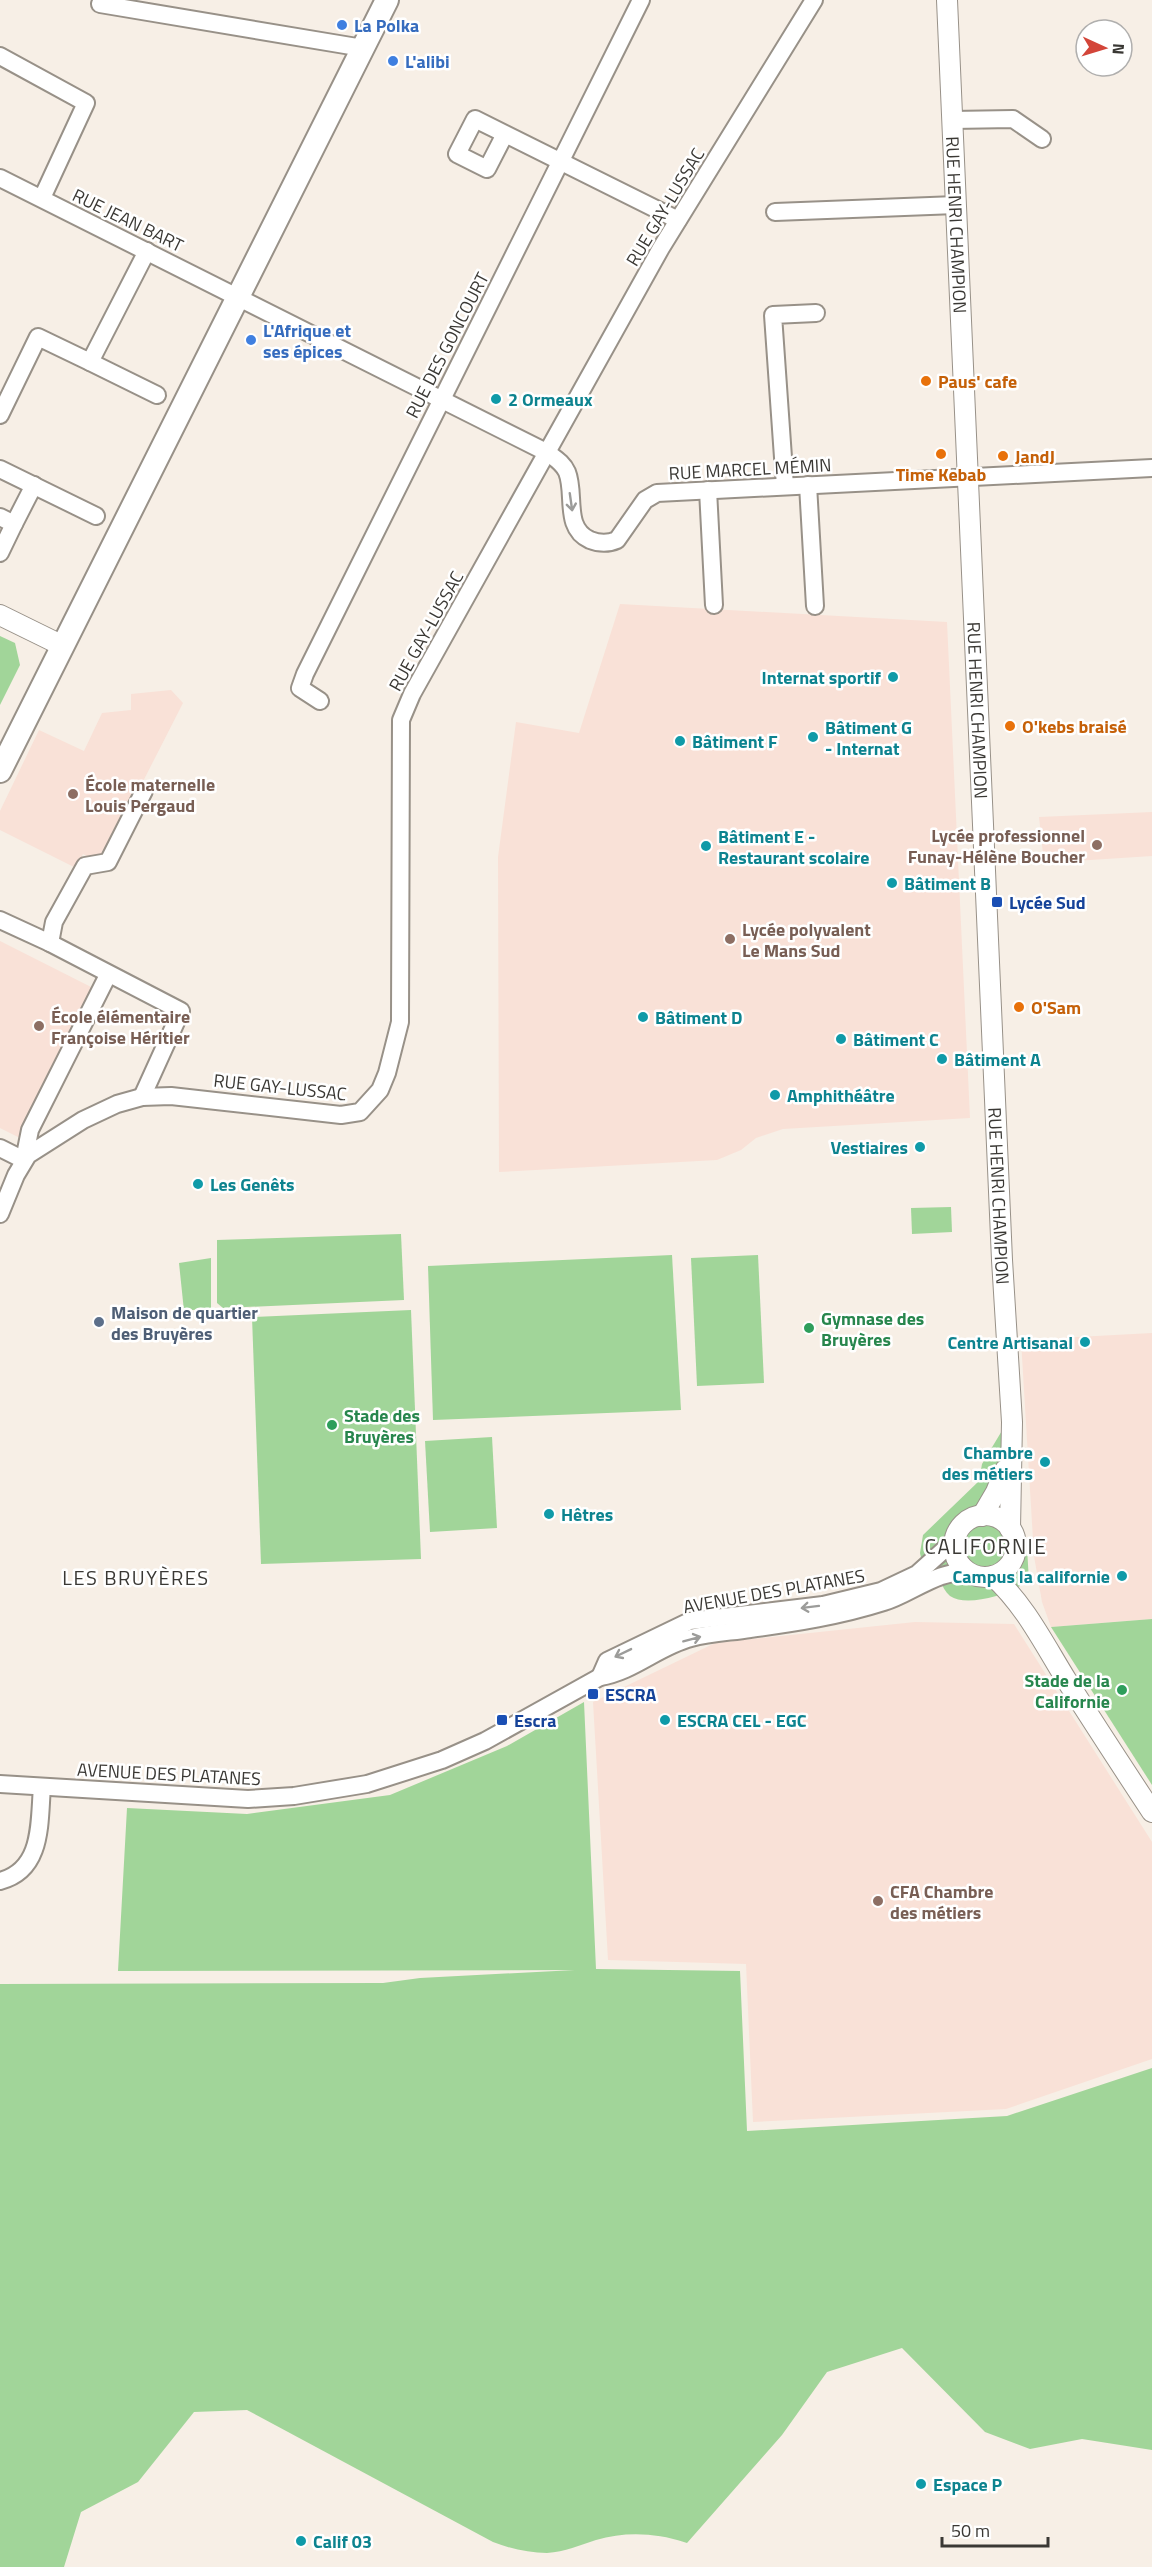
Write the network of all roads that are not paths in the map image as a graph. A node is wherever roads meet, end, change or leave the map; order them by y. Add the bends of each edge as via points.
1 (387, 0) edge
2 (641, 0) edge
3 (814, 0) edge
4 (947, 0) edge
5 (100, 4) dead end
6 (363, 48) junction
7 (0, 56) edge
8 (952, 120) junction
9 (505, 134) dead end
10 (1042, 139) dead end
11 (561, 161) junction
12 (0, 178) edge
13 (42, 198) junction
14 (956, 205) junction
15 (775, 212) dead end
16 (678, 220) junction
17 (147, 251) junction
18 (239, 297) junction
19 (816, 313) dead end
20 (90, 362) junction
21 (157, 395) dead end
22 (441, 399) junction
23 (0, 415) edge
24 (548, 453) junction
25 (1152, 468) edge
26 (0, 469) edge
27 (968, 478) junction
28 (34, 485) junction
29 (808, 485) junction
30 (786, 486) junction
31 (708, 490) junction
32 (96, 516) dead end
33 (7, 521) edge
34 (0, 553) edge
35 (714, 605) dead end
36 (815, 606) dead end
37 (0, 615) edge
38 (63, 646) junction
39 (320, 701) dead end
40 (0, 771) edge
41 (144, 791) dead end
42 (0, 920) edge
43 (50, 943) junction
44 (108, 975) junction
45 (142, 1097) junction
46 (0, 1149) edge
47 (24, 1160) junction
48 (0, 1214) edge
49 (1012, 1455) junction
50 (982, 1516) junction
51 (1010, 1529) junction
52 (955, 1540) junction
53 (1014, 1558) junction
54 (969, 1573) junction
55 (993, 1576) junction
56 (1032, 1622) junction
57 (600, 1677) junction
58 (0, 1784) edge
59 (42, 1787) junction
60 (1152, 1812) edge
61 (0, 1881) edge

1 - 6 main road
2 - 11 street, RUE DES GONCOURT
3 - 16 street, RUE GAY-LUSSAC
4 - 8 street, RUE HENRI CHAMPION
5 - 6 street
6 - 18 main road
7 - 13 street via 86,103
8 - 10 street via 1013,119
8 - 14 street, RUE HENRI CHAMPION
9 - 11 street
11 - 16 street
11 - 22 street, RUE DES GONCOURT
12 - 13 street, RUE JEAN BART
13 - 17 street, RUE JEAN BART
14 - 15 street
14 - 27 street, RUE HENRI CHAMPION
16 - 24 street, RUE GAY-LUSSAC
17 - 18 street, RUE JEAN BART
17 - 20 street
18 - 22 street, RUE JEAN BART
18 - 38 main road
19 - 30 street via 772,315
20 - 21 street
20 - 23 street via 38,337
22 - 24 street, RUE JEAN BART
22 - 39 street, RUE DES GONCOURT via 305,674 300,688
24 -> 31 street, RUE MARCEL MÉMIN via 561,462 568,474 577,529 583,536 604,544 618,540 645,500 657,493
24 - 45 street, RUE GAY-LUSSAC via 401,720 400,1022 380,1090 360,1112 341,1115 171,1096
25 - 27 street, RUE MARCEL MÉMIN
26 - 28 street
27 - 29 street, RUE MARCEL MÉMIN
27 - 49 street, RUE HENRI CHAMPION
28 - 32 street
28 - 33 street
29 - 30 street, RUE MARCEL MÉMIN
29 - 36 street
30 - 31 street, RUE MARCEL MÉMIN
31 - 35 street
33 - 34 street
37 - 38 street
38 - 40 main road
41 - 43 street via 108,862 85,866 54,922
42 - 43 street
43 - 44 street
44 - 45 street via 181,1011
44 - 47 street via 30,1130
45 - 47 street, RUE GAY-LUSSAC via 83,1120
46 - 47 street
47 - 48 street
49 - 50 street, RUE HENRI CHAMPION
49 - 51 street, RUE HENRI CHAMPION
50 - 51 street via 999,1519
50 - 52 street via 963,1524
51 - 53 street via 1016,1544
52 - 54 street via 957,1558
52 -> 57 street, AVENUE DES PLATANES via 917,1574 881,1591 823,1605 690,1622 607,1661
53 - 55 street via 1005,1570
53 - 56 street
54 - 55 street
57 -> 54 street, AVENUE DES PLATANES via 616,1674 690,1638 854,1612 940,1577 959,1571
55 - 56 street
56 - 60 street
57 - 59 street, AVENUE DES PLATANES via 485,1741 442,1760 367,1784 248,1799
58 - 59 street, AVENUE DES PLATANES
59 - 61 street via 33,1857 18,1873

